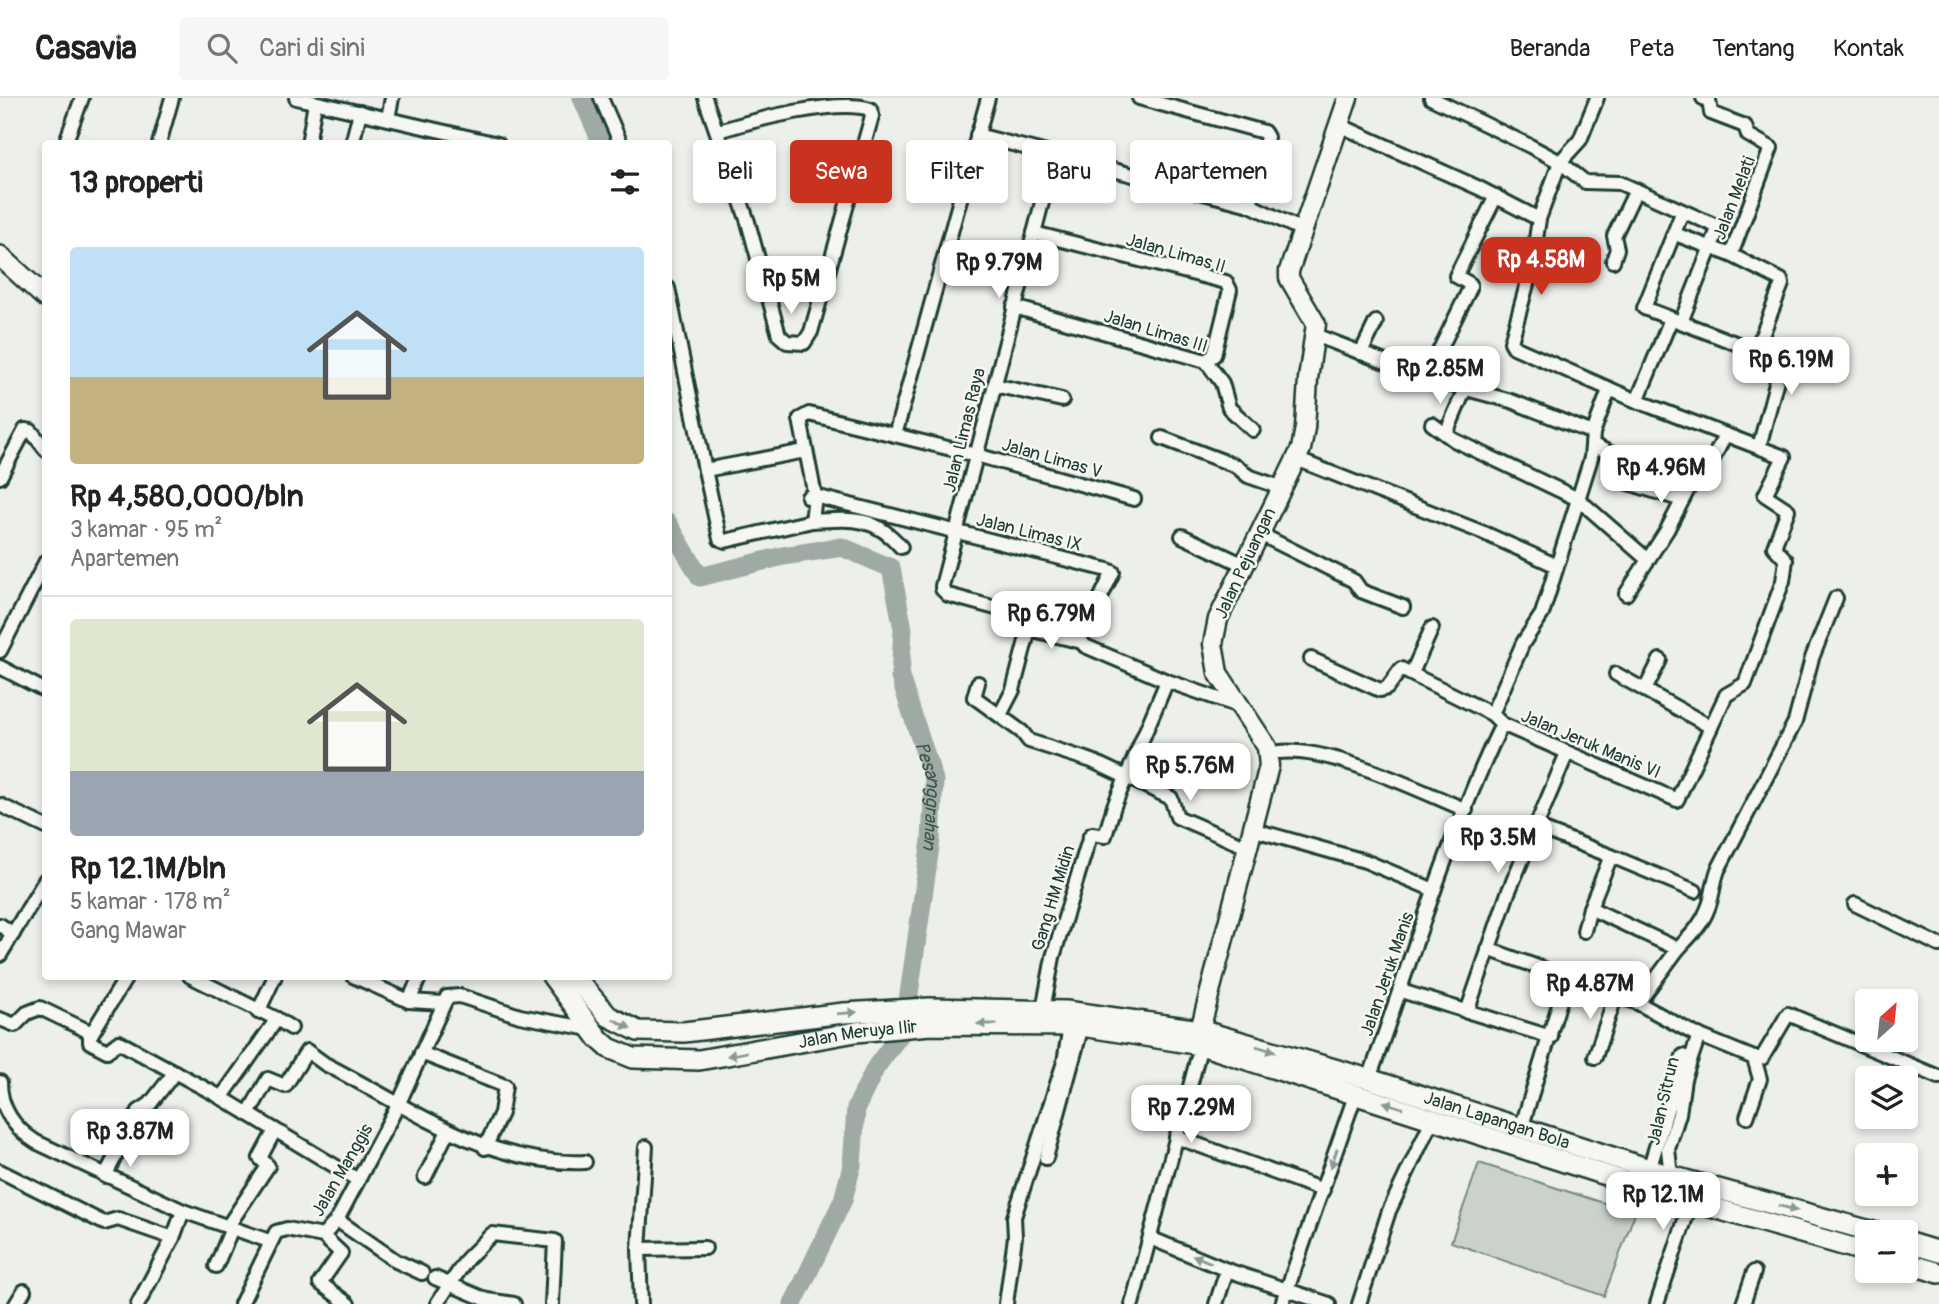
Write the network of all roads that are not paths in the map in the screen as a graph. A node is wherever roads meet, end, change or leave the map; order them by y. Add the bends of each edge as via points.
1 (82, 98) edge
2 (172, 98) edge
3 (296, 98) edge
4 (391, 98) edge
5 (601, 98) edge
6 (705, 98) edge
7 (988, 98) edge
8 (1139, 98) edge
9 (1348, 98) edge
10 (1431, 98) edge
11 (1597, 98) edge
12 (1703, 98) edge
13 (315, 103) junction
14 (360, 112) junction
15 (388, 118) junction
16 (1339, 125) junction
17 (718, 131) junction
18 (977, 135) junction
19 (66, 140) edge
20 (160, 140) edge
21 (309, 140) edge
22 (353, 140) edge
23 (481, 140) edge
24 (619, 140) edge
25 (1022, 147) edge
26 (1560, 162) junction
27 (1116, 172) edge
28 (1636, 190) junction
29 (1496, 196) junction
30 (1042, 203) edge
31 (1250, 205) junction
32 (1682, 213) junction
33 (1539, 219) junction
34 (1302, 230) junction
35 (1034, 233) junction
36 (1675, 234) junction
37 (0, 243) edge
38 (1709, 247) junction
39 (1731, 255) junction
40 (0, 256) edge
41 (1613, 261) dead end
42 (42, 280) edge
43 (42, 294) edge
44 (1014, 307) junction
45 (672, 308) edge
46 (1676, 321) junction
47 (1376, 322) dead end
48 (1315, 335) junction
49 (1756, 351) junction
50 (1361, 353) junction
51 (1206, 362) junction
52 (1426, 378) junction
53 (994, 386) junction
54 (1609, 390) junction
55 (1464, 391) junction
56 (1062, 400) dead end
57 (1637, 401) junction
58 (800, 419) junction
59 (1432, 424) dead end
60 (1253, 430) dead end
61 (1446, 434) junction
62 (895, 435) junction
63 (1725, 435) junction
64 (1162, 438) dead end
65 (1593, 439) junction
66 (42, 445) edge
67 (1759, 447) junction
68 (800, 452) junction
69 (1610, 453) dead end
70 (975, 455) junction
71 (1296, 458) junction
72 (705, 470) junction
73 (0, 477) edge
74 (1619, 480) dead end
75 (1280, 487) junction
76 (812, 498) junction
77 (1134, 499) dead end
78 (1578, 499) junction
79 (1682, 500) junction
80 (812, 521) junction
81 (956, 532) junction
82 (1258, 533) junction
83 (1182, 536) dead end
84 (901, 547) dead end
85 (1648, 560) junction
86 (1242, 564) junction
87 (1555, 565) junction
88 (42, 569) edge
89 (1626, 594) dead end
90 (1836, 598) dead end
91 (1403, 607) dead end
92 (1063, 628) joint
93 (1432, 628) dead end
94 (0, 651) edge
95 (1311, 659) dead end
96 (1660, 660) dead end
97 (0, 667) edge
98 (1412, 673) junction
99 (1616, 674) dead end
100 (1167, 681) junction
101 (978, 683) dead end
102 (42, 689) edge
103 (1645, 690) junction
104 (1236, 705) junction
105 (1492, 714) junction
106 (1000, 715) junction
107 (1502, 724) junction
108 (1711, 727) junction
109 (1567, 752) junction
110 (1269, 754) junction
111 (1129, 776) junction
112 (0, 805) edge
113 (1466, 810) junction
114 (42, 825) edge
115 (1536, 827) junction
116 (1249, 838) junction
117 (1611, 856) junction
118 (42, 885) edge
119 (1434, 890) junction
120 (1695, 891) dead end
121 (1855, 904) dead end
122 (1590, 908) junction
123 (0, 925) edge
124 (1584, 931) dead end
125 (13, 934) junction
126 (1939, 945) edge
127 (1488, 949) junction
128 (1678, 949) junction
129 (0, 955) edge
130 (1567, 978) junction
131 (125, 980) edge
132 (198, 980) edge
133 (273, 980) edge
134 (362, 980) edge
135 (415, 980) edge
136 (555, 980) edge
137 (577, 980) edge
138 (1401, 991) junction
139 (1616, 995) junction
140 (409, 1001) junction
141 (443, 1003) junction
142 (1638, 1003) junction
143 (258, 1012) junction
144 (1467, 1012) junction
145 (1035, 1014) junction
146 (0, 1019) edge
147 (277, 1019) junction
148 (878, 1020) junction
149 (764, 1022) junction
150 (1076, 1026) junction
151 (291, 1028) dead end
152 (590, 1029) junction
153 (1696, 1034) junction
154 (91, 1036) junction
155 (1201, 1037) junction
156 (1551, 1037) junction
157 (771, 1047) junction
158 (421, 1053) junction
159 (1595, 1057) dead end
160 (1754, 1058) junction
161 (174, 1072) junction
162 (1939, 1077) edge
163 (0, 1082) edge
164 (1362, 1086) junction
165 (221, 1098) junction
166 (1675, 1099) junction
167 (399, 1103) junction
168 (248, 1114) junction
169 (1747, 1117) dead end
170 (1433, 1118) junction
171 (1480, 1124) junction
172 (1521, 1129) junction
173 (275, 1130) junction
174 (449, 1131) junction
175 (1176, 1137) junction
176 (646, 1147) dead end
177 (485, 1148) junction
178 (1046, 1158) dead end
179 (585, 1163) dead end
180 (1649, 1170) junction
181 (0, 1171) edge
182 (105, 1176) junction
183 (1671, 1176) junction
184 (425, 1177) dead end
185 (358, 1180) junction
186 (1323, 1190) junction
187 (1691, 1202) junction
188 (183, 1211) junction
189 (337, 1220) junction
190 (230, 1227) junction
191 (1855, 1227) edge
192 (323, 1236) junction
193 (173, 1238) junction
194 (1150, 1238) junction
195 (269, 1241) junction
196 (1918, 1246) edge
197 (705, 1248) dead end
198 (639, 1249) junction
199 (1855, 1249) edge
200 (1939, 1252) edge
201 (216, 1266) dead end
202 (1918, 1267) edge
203 (1227, 1269) junction
204 (1754, 1272) dead end
205 (1939, 1273) edge
206 (449, 1283) junction
207 (24, 1291) dead end
208 (1289, 1291) junction
209 (438, 1302) dead end
210 (16, 1304) edge
211 (138, 1304) edge
212 (241, 1304) edge
213 (348, 1304) edge
214 (514, 1304) edge
215 (552, 1304) edge
216 (641, 1304) edge
217 (1006, 1304) edge
218 (1132, 1304) edge
219 (1216, 1304) edge
220 (1282, 1304) edge
221 (1329, 1304) edge
222 (1359, 1304) edge
223 (1657, 1304) edge
224 (1743, 1304) edge

1 - 19 street
2 - 20 street
3 - 13 street
4 - 15 street
5 - 24 street
6 - 17 street
7 - 18 street
8 - 31 street via 1264,132 1267,137
9 - 16 street, Jalan Pejuangan
10 - 26 street, Jalan Melati
11 - 26 street via 1580,140
12 - 39 street, Jalan Melati via 1709,100 1711,113 1745,125 1748,135 1771,148
13 - 14 street
13 - 21 street
14 - 15 street
14 - 22 street
15 - 23 street
16 - 29 street
16 - 34 street, Jalan Pejuangan
17 - 17 street via 826,100 867,106 872,116 811,332 804,342 787,342 779,335
18 - 25 street
18 - 62 street
26 - 28 street, Jalan Melati via 1585,182 1620,183
26 - 33 street
27 - 31 street
28 - 32 street, Jalan Melati
28 - 41 street via 1614,236 1617,249
29 - 33 street
29 - 52 street via 1457,273 1470,288
30 - 35 street, Jalan Limas Raya
31 - 34 street
32 - 36 street
32 - 38 street, Jalan Melati via 1716,226
33 - 54 street via 1532,266 1511,342 1539,360
34 - 48 street, Jalan Pejuangan via 1289,278 1314,316
35 - 44 street, Jalan Limas Raya
35 - 51 street, Jalan Limas II via 1226,282 1230,286 1227,303 1214,355
36 - 38 street
36 - 46 street via 1644,305
37 - 42 main road
38 - 39 street, Jalan Melati
38 - 46 street
39 - 49 street via 1782,284
40 - 43 main road
44 - 51 street, Jalan Limas III
44 - 53 street, Jalan Limas Raya
45 - 72 street
46 - 49 street
46 - 57 street
47 - 50 street
48 - 50 street
48 - 71 street, Jalan Pejuangan via 1306,428
49 - 67 street via 1783,363
50 - 52 street
51 - 60 street, Jalan Limas III via 1222,383 1229,408
52 - 55 street
53 - 56 street
53 - 70 street, Jalan Limas Raya
54 - 57 street
54 - 65 street
55 - 61 street
55 - 65 street via 1511,401
57 - 63 street
58 - 62 street, Jalan Limas V via 808,414
58 - 68 street
58 - 76 street
59 - 61 street
61 - 78 street
62 - 70 street, Jalan Limas V
63 - 67 street
63 - 79 street via 1705,475 1696,474
64 - 75 street
65 - 69 street
65 - 78 street
66 - 73 street via 25,430
67 - 108 street via 1784,457 1765,495 1788,510 1774,547 1787,564 1745,684 1726,695
68 - 72 street
68 - 76 street
70 - 77 street, Jalan Limas V
70 - 81 street, Jalan Limas Raya
71 - 75 street, Jalan Pejuangan
71 - 87 street
72 - 80 street via 717,535 725,541
74 - 79 street
75 - 82 street, Jalan Pejuangan
76 - 80 street
76 - 81 street, Jalan Limas IX
78 - 85 street
78 - 87 street
79 - 85 street
80 - 84 street via 867,522
81 - 92 street, Jalan Limas Raya via 944,593
81 - 92 street, Jalan Limas IX via 1113,572 1084,632
82 - 86 street, Jalan Pejuangan
82 - 91 street via 1354,581 1361,590
83 - 86 street
85 - 89 street
86 - 104 street, Jalan Pejuangan via 1213,644 1218,673
87 - 105 street via 1542,614 1522,643
88 - 94 street
90 - 128 street via 1812,658 1796,722 1718,870 1709,906
93 - 98 street
95 - 98 street via 1380,690 1387,688 1399,670
96 - 103 street
97 - 102 street
98 - 105 street, Jalan Jeruk Manis VI
99 - 103 street
100 - 104 street
100 - 106 street via 1082,642 1029,629 1013,690
100 - 111 street
101 - 106 street via 974,696
103 - 108 street
104 - 110 street, Jalan Pejuangan
105 - 107 street, Jalan Jeruk Manis VI
106 - 111 street via 1029,741
107 - 109 street, Jalan Jeruk Manis VI
107 - 113 street, Jalan Jeruk Manis
108 - 109 street, Jalan Jeruk Manis VI via 1675,800
109 - 115 street
110 - 113 street via 1282,750 1323,757 1372,771
110 - 116 street
111 - 116 street via 1171,798 1177,817
111 - 145 street, Gang HM Midin via 1105,836 1090,835
112 - 114 street
113 - 119 street, Jalan Jeruk Manis
115 - 117 street
115 - 127 street
116 - 119 street via 1365,861
116 - 155 street
117 - 120 street
117 - 122 street
118 - 125 street
119 - 138 street, Jalan Jeruk Manis
121 - 126 street
122 - 124 street
122 - 128 street
123 - 125 street
125 - 129 street
127 - 130 street
127 - 144 street
128 - 142 street
130 - 139 street
130 - 156 street
131 - 154 street
132 - 143 street
133 - 143 street
134 - 140 street
135 - 140 street
136 - 152 main road, Jalan Meruya Ilir
137 -> 149 main road, Jalan Meruya Ilir via 608,1016 638,1031 684,1032
138 - 144 street
138 - 164 street, Jalan Jeruk Manis
139 - 142 street
139 - 159 street
140 - 141 street
141 - 152 street via 460,996 520,1016
141 - 158 street, Jalan Manggis
142 - 153 street
143 - 147 street
144 - 156 street
145 - 148 main road, Jalan Meruya Ilir
145 - 150 main road, Jalan Meruya Ilir
145 - 155 main road, Jalan Meruya Ilir
146 - 154 street via 15,1025 40,1008
147 - 151 street
147 - 165 street
149 -> 148 main road, Jalan Meruya Ilir
148 - 157 main road, Jalan Meruya Ilir
149 - 157 main road via 758,1036
150 - 155 main road, Jalan Meruya Ilir
150 - 178 street
150 - 217 street via 1014,1217
157 -> 152 main road, Jalan Meruya Ilir via 699,1060 647,1060 620,1055
153 - 160 street
153 - 166 street, Jalan Sitrun via 1676,1074
154 - 161 street via 93,1044 107,1051 119,1042
155 - 164 main road, Jalan Lapangan Bola
155 - 175 street
156 - 172 street
158 - 167 street, Jalan Manggis
158 - 177 street via 505,1086 500,1113
160 - 162 street via 1762,1058 1785,1017 1792,1015
160 - 169 street via 1760,1079
161 - 165 street
161 - 182 street via 150,1104 139,1111
163 - 182 street via 3,1107 27,1137
170 -> 164 main road, Jalan Lapangan Bola
164 - 171 main road, Jalan Lapangan Bola
164 -> 186 street, Jalan Jeruk Manis
165 - 168 street
166 - 180 street, Jalan Sitrun
166 - 183 street, Jalan Sitrun via 1679,1114 1668,1149
167 - 168 street via 307,1051 285,1086 268,1079
167 - 174 street
167 - 185 street, Jalan Manggis
168 - 173 street
170 - 171 main road, Jalan Lapangan Bola
170 - 222 street via 1390,1211
171 - 172 main road, Jalan Lapangan Bola
171 - 187 main road, Jalan Lapangan Bola
172 - 180 main road, Jalan Lapangan Bola
173 - 185 street
173 - 190 street via 260,1157 268,1166
174 - 177 street
174 - 184 street
175 - 186 street
175 - 194 street
176 - 198 street
177 - 179 street
180 - 183 main road, Jalan Lapangan Bola
181 - 193 street via 104,1223 118,1219
182 - 188 street
183 -> 191 main road, Jalan Lapangan Bola
185 - 189 street, Jalan Manggis
186 - 208 street, Jalan Jeruk Manis
187 - 199 main road, Jalan Lapangan Bola
187 - 223 street
188 - 190 street
188 - 193 street
189 - 192 street, Jalan Manggis
189 - 206 street via 404,1266
190 - 195 street
190 - 201 street
192 - 195 street, Jalan Manggis via 281,1229
192 - 213 street via 341,1253 320,1284
193 - 211 street
203 -> 194 street
194 - 218 street
195 - 212 street
196 - 200 main road
197 - 198 street
198 - 216 street
202 - 205 main road
203 - 208 street
203 - 219 street
204 - 224 street
206 - 209 street
206 - 214 street via 487,1300
206 - 215 street via 492,1234 555,1241
207 - 210 street
208 - 220 street, Jalan Jeruk Manis
208 - 221 street

